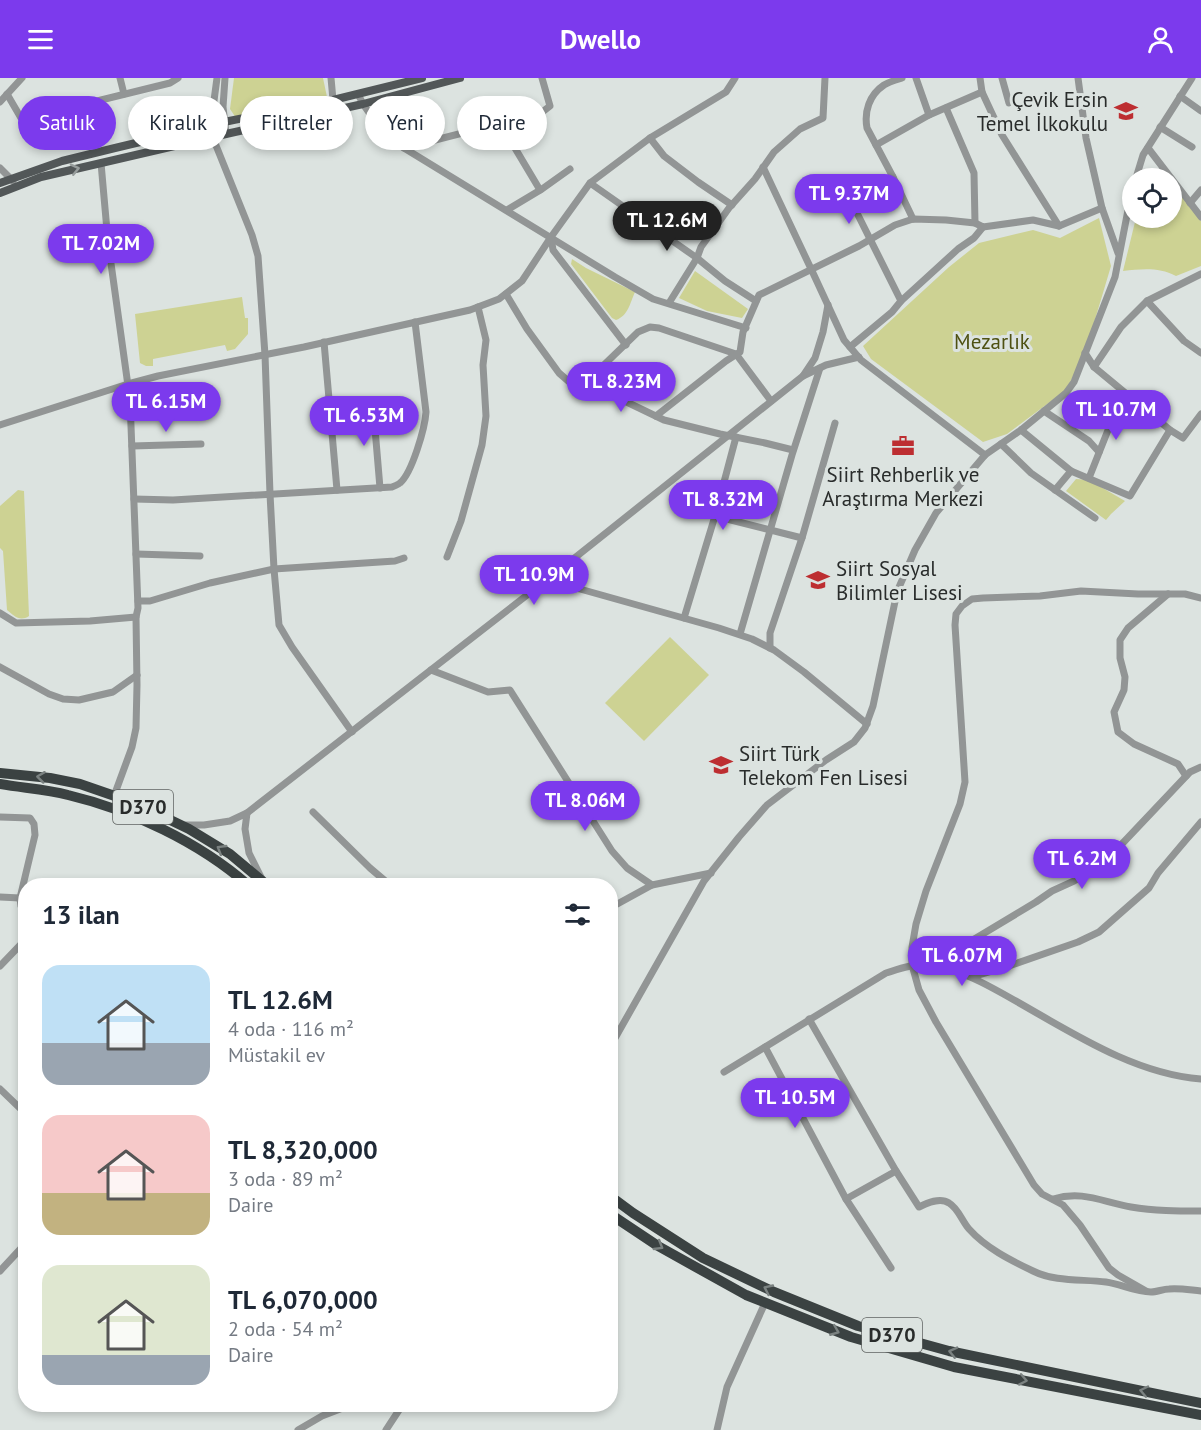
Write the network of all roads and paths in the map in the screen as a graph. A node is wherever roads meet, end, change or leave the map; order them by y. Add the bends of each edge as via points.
1 (22, 78) edge
2 (120, 78) edge
3 (178, 78) edge
4 (217, 78) edge
5 (225, 78) edge
6 (331, 78) edge
7 (422, 78) edge
8 (460, 78) edge
9 (542, 78) edge
10 (735, 78) edge
11 (825, 78) edge
12 (902, 78) edge
13 (916, 78) edge
14 (980, 78) edge
15 (1002, 78) edge
16 (1078, 78) edge
17 (1192, 78) edge
18 (170, 80) edge
19 (982, 92) junction
20 (7, 94) junction
21 (124, 94) junction
22 (358, 94) junction
23 (215, 96) edge
24 (224, 96) edge
25 (333, 96) edge
26 (350, 96) edge
27 (1180, 96) junction
28 (0, 102) edge
29 (1009, 103) dead end
30 (363, 104) junction
31 (365, 107) edge
32 (547, 108) edge
33 (946, 108) junction
34 (1201, 111) edge
35 (929, 115) junction
36 (1160, 128) junction
37 (228, 134) edge
38 (650, 138) junction
39 (128, 145) edge
40 (876, 145) junction
41 (1192, 147) dead end
42 (1148, 148) junction
43 (156, 150) edge
44 (218, 150) edge
45 (407, 150) edge
46 (516, 150) edge
47 (101, 163) junction
48 (763, 167) junction
49 (0, 168) edge
50 (1139, 168) edge
51 (1163, 168) edge
52 (570, 169) dead end
53 (893, 177) junction
54 (10, 178) junction
55 (0, 183) edge
56 (590, 183) junction
57 (18, 186) junction
58 (540, 190) junction
59 (1201, 190) edge
60 (0, 193) edge
61 (1182, 193) edge
62 (1190, 203) junction
63 (732, 205) junction
64 (1102, 208) junction
65 (507, 210) junction
66 (1201, 217) edge
67 (913, 219) junction
68 (975, 223) junction
69 (1059, 226) junction
70 (984, 227) junction
71 (1125, 228) edge
72 (551, 237) junction
73 (871, 239) junction
74 (1119, 256) junction
75 (697, 258) junction
76 (812, 269) junction
77 (1201, 274) edge
78 (506, 294) junction
79 (901, 301) junction
80 (1147, 301) junction
81 (756, 302) junction
82 (669, 303) junction
83 (828, 306) junction
84 (478, 307) junction
85 (415, 322) junction
86 (746, 328) junction
87 (324, 342) junction
88 (626, 345) junction
89 (850, 347) junction
90 (1085, 353) junction
91 (1201, 353) edge
92 (736, 354) junction
93 (265, 355) junction
94 (859, 357) junction
95 (1094, 367) junction
96 (820, 368) junction
97 (803, 376) junction
98 (128, 384) junction
99 (580, 388) junction
100 (1129, 395) junction
101 (771, 402) junction
102 (373, 405) dead end
103 (1044, 411) junction
104 (1201, 414) edge
105 (656, 416) junction
106 (835, 423) dead end
107 (0, 424) edge
108 (1021, 430) junction
109 (1170, 430) junction
110 (732, 436) junction
111 (201, 444) dead end
112 (1001, 444) junction
113 (132, 447) junction
114 (793, 450) junction
115 (1099, 452) junction
116 (985, 455) junction
117 (1071, 471) junction
118 (1089, 478) junction
119 (380, 488) junction
120 (337, 490) junction
121 (1055, 490) junction
122 (270, 494) junction
123 (134, 499) junction
124 (715, 516) junction
125 (1095, 518) dead end
126 (769, 530) junction
127 (802, 538) junction
128 (136, 554) junction
129 (200, 556) dead end
130 (447, 557) dead end
131 (404, 558) dead end
132 (274, 569) junction
133 (551, 577) junction
134 (1168, 594) junction
135 (1201, 598) edge
136 (138, 601) junction
137 (0, 613) edge
138 (136, 617) junction
139 (684, 618) junction
140 (740, 634) junction
141 (771, 648) junction
142 (0, 667) edge
143 (431, 670) junction
144 (137, 675) junction
145 (867, 724) junction
146 (352, 732) junction
147 (1201, 767) edge
148 (0, 773) edge
149 (1186, 776) junction
150 (0, 784) edge
151 (114, 796) junction
152 (314, 812) dead end
153 (247, 813) junction
154 (0, 817) edge
155 (1201, 822) edge
156 (179, 825) junction
157 (711, 873) junction
158 (25, 878) edge
159 (240, 878) edge
160 (259, 878) edge
161 (263, 878) edge
162 (382, 878) edge
163 (652, 885) junction
164 (0, 897) edge
165 (18, 898) edge
166 (618, 904) edge
167 (18, 947) edge
168 (912, 965) junction
169 (931, 965) junction
170 (0, 966) edge
171 (972, 977) junction
172 (809, 1019) junction
173 (618, 1033) edge
174 (765, 1047) junction
175 (724, 1072) dead end
176 (1201, 1079) edge
177 (0, 1089) edge
178 (18, 1106) edge
179 (896, 1171) junction
180 (846, 1199) junction
181 (1053, 1199) junction
182 (618, 1202) edge
183 (1201, 1211) edge
184 (618, 1219) edge
185 (18, 1252) edge
186 (891, 1268) dead end
187 (0, 1271) edge
188 (1146, 1291) junction
189 (1201, 1292) edge
190 (765, 1303) junction
191 (1201, 1403) edge
192 (332, 1412) edge
193 (398, 1412) edge
194 (1201, 1415) edge
195 (298, 1430) edge
196 (386, 1430) edge
197 (717, 1430) edge

1 - 20 street
2 - 21 street
3 - 18 street
4 - 23 street
5 - 24 street
6 - 25 street
7 - 22 main road
8 - 30 main road
9 - 32 street via 550,106
10 - 38 street via 726,92
11 - 48 street via 823,118 801,129
12 - 40 street via 882,86 867,107 867,128
13 - 35 street
14 - 19 street
15 - 29 street
16 - 64 street via 1086,138
17 - 27 street
18 - 21 street
19 - 33 street
19 - 69 street via 1002,135
20 - 21 street via 21,118
20 - 28 street
22 - 26 main road
22 - 30 street
27 - 34 street
27 - 36 street
30 - 31 street
30 - 37 main road
33 - 35 street
33 - 68 street via 974,173
35 - 40 street
36 - 41 street
36 - 42 street
38 - 56 street
38 - 63 street via 664,156
39 - 54 main road
40 - 53 street
42 - 50 street
42 - 51 street
43 - 47 main road
44 - 93 street via 258,256
45 - 65 street
46 - 58 street
57 -> 47 main road
47 - 98 street
48 - 63 street
48 - 76 street
49 - 54 street
52 - 58 street
53 - 67 street
53 - 73 street via 851,198
54 - 55 main road
54 - 57 street
56 - 72 street
56 - 75 street
57 - 60 main road
58 - 65 street
59 - 62 street
61 - 62 street
62 - 66 street
63 - 75 street
64 - 69 street
64 - 74 street
65 - 72 street
67 - 68 street
67 - 73 street
68 - 70 street
69 - 70 street via 1034,220
70 - 79 street
71 - 74 street
72 - 78 street via 522,281
72 - 82 street via 653,299
72 - 88 street via 553,250
73 - 76 street
73 - 79 street
74 - 90 street via 1115,277
75 - 81 street
75 - 82 street
76 - 81 street via 759,295
76 - 83 street
77 - 80 street
78 - 84 street
78 - 99 street via 560,373
79 - 89 street
80 - 91 street via 1184,341
80 - 95 street via 1121,327
81 - 86 street
82 - 86 street
83 - 89 street
83 - 97 street via 815,358
84 - 85 street
84 - 130 street via 486,340 486,416 461,521
85 - 87 street
85 - 119 street via 425,424 407,474 400,483
86 - 92 street via 740,352
87 - 93 street
87 - 120 street
88 - 92 street via 638,332 650,327
88 - 99 street
89 - 94 street
90 - 95 street
90 - 103 street via 1074,382
92 - 101 street
92 - 105 street
93 - 98 street
93 - 122 street
94 - 96 street
94 - 116 street
95 - 100 street
96 - 97 street
96 - 114 street
97 - 101 street
98 - 107 street
98 - 113 street
99 - 105 street via 612,395
100 - 109 street
100 - 115 street via 1112,420
101 - 110 street
102 - 119 street
103 - 108 street
103 - 115 street
104 - 109 street via 1183,438
105 - 110 street
106 - 127 street
108 - 112 street
108 - 117 street
109 - 118 street via 1130,496
110 - 114 street
110 - 124 street
110 - 133 street
111 - 113 street
112 - 116 street
112 - 121 street
113 - 123 street
114 - 126 street
115 - 118 street
116 - 145 street via 936,513 915,550 897,592
117 - 118 street
117 - 121 street
119 - 120 street
120 - 122 street
121 - 125 street
122 - 123 street
122 - 132 street
123 - 128 street
124 - 126 street
124 - 139 street
126 - 127 street
126 - 140 street
127 - 141 street via 770,633
128 - 129 street
128 - 136 street
131 - 132 street
132 - 136 street
132 - 146 street via 279,625
133 - 139 street via 580,590
133 - 143 street
134 - 135 street
134 - 149 street via 1128,628 1120,640 1124,690 1114,712 1118,732 1134,744 1178,764
134 - 168 street via 1081,591 972,599 956,614 965,782 916,924
136 - 138 street
137 - 138 street via 16,623
138 - 144 street
139 - 140 street
140 - 141 street
141 - 145 street
142 - 144 street via 49,694 80,700 113,692
143 - 146 street
143 - 163 street via 488,692 510,690 612,851 627,868
144 - 151 street via 136,728
145 - 157 street via 854,742 766,805
146 - 153 street
147 - 149 street
151 -> 148 highway, D370 via 80,784
149 - 169 street via 1101,865
150 - 159 highway, D370 via 68,794 132,815 187,842
151 - 156 highway, D370
152 - 162 street
153 - 156 street via 230,821
153 - 161 street via 249,853
154 - 158 street via 30,818 34,824
155 - 171 street via 1149,888 1100,932
160 -> 156 highway, D370 via 230,854
157 - 163 street
157 - 173 street
163 - 166 street
164 - 165 street
167 - 170 street
168 - 169 street
168 - 172 street via 886,973
168 - 181 street via 919,990 936,1022 1015,1155 1034,1185
169 - 171 street
171 - 176 street via 1098,1047 1156,1071
172 - 174 street
172 - 179 street
174 - 175 street
174 - 180 street
177 - 178 street
179 - 180 street
179 - 188 street via 919,1207 932,1201 949,1203 967,1227 993,1250 1035,1272
180 - 186 street
181 - 183 street via 1078,1195 1129,1207
181 - 188 street via 1080,1225 1109,1268
191 -> 182 highway, D370 via 949,1351 858,1326 703,1258
184 -> 190 highway, D370 via 657,1246
185 - 187 street
188 - 189 street via 1180,1288
190 -> 194 highway, D370 via 851,1337 954,1366
190 - 197 street via 727,1387
192 - 195 street
193 - 196 street

